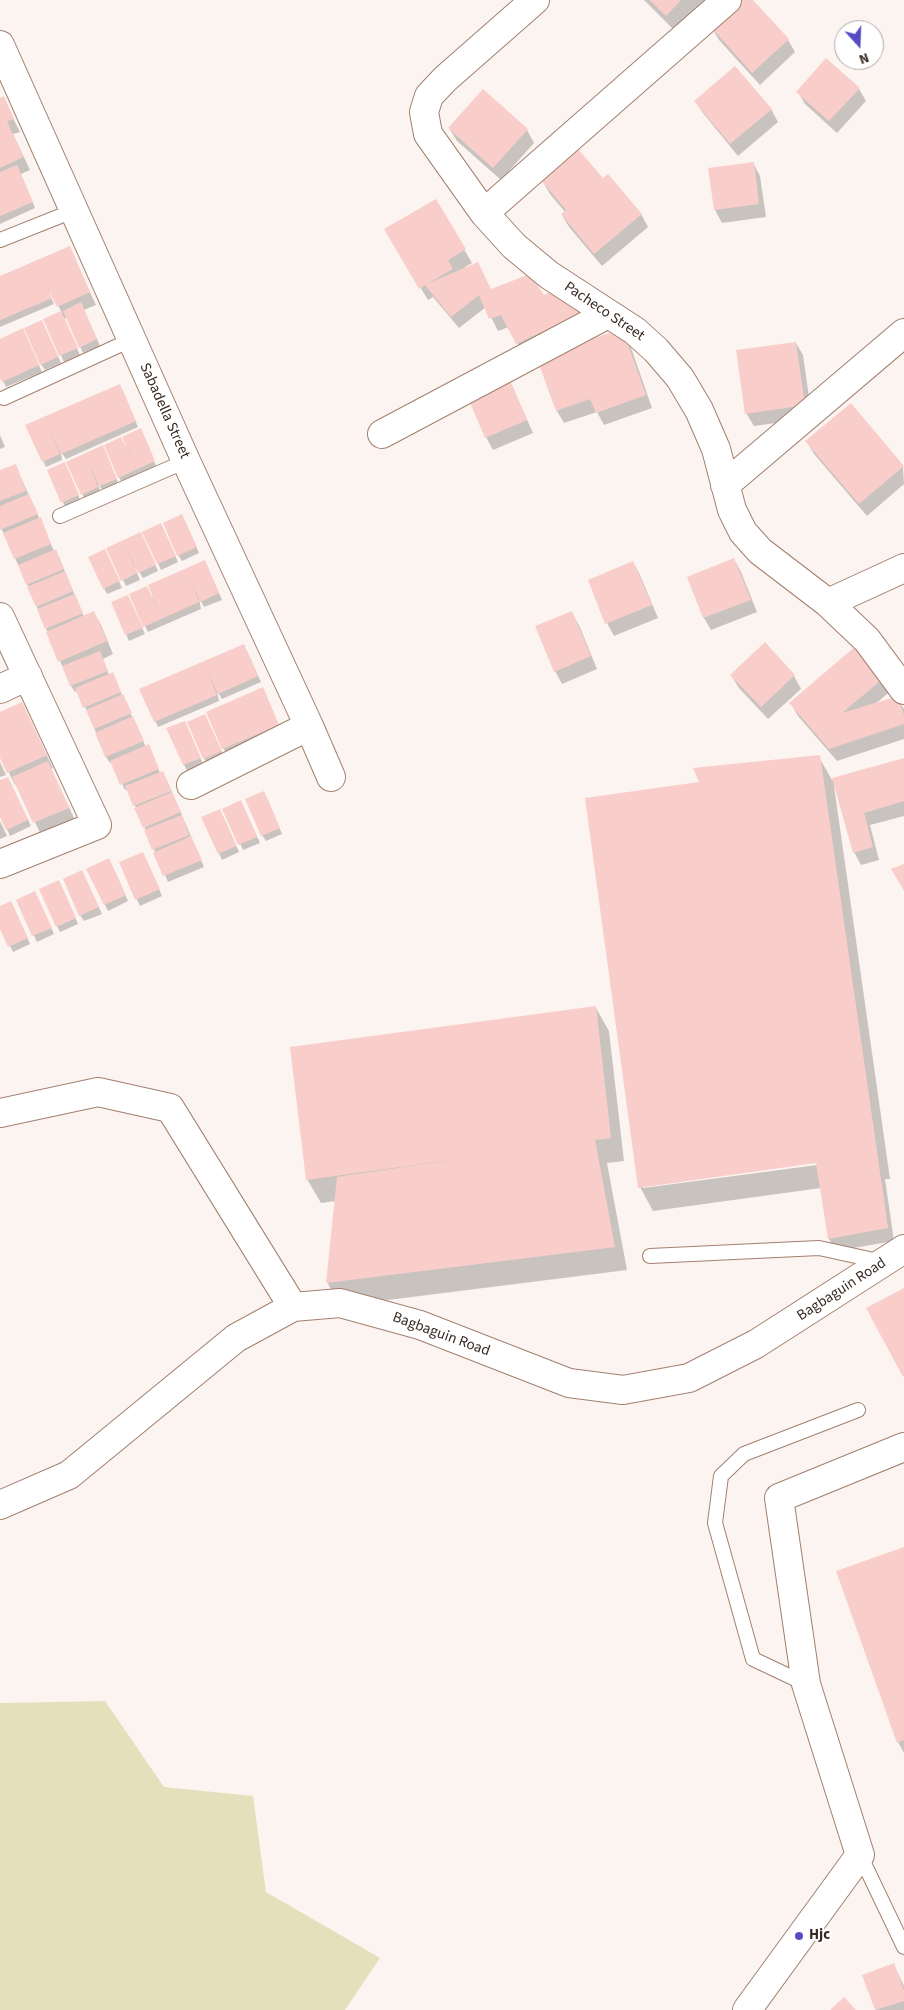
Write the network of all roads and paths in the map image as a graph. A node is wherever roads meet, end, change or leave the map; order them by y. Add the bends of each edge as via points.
1 (534, 0) edge
2 (727, 0) edge
3 (3, 59) edge
4 (73, 211) junction
5 (484, 213) junction
6 (0, 240) edge
7 (608, 314) junction
8 (904, 333) edge
9 (133, 339) junction
10 (4, 398) dead end
11 (382, 434) dead end
12 (186, 461) junction
13 (725, 485) junction
14 (60, 516) dead end
15 (904, 568) edge
16 (828, 603) junction
17 (0, 617) edge
18 (28, 676) junction
19 (0, 689) edge
20 (904, 690) edge
21 (309, 726) junction
22 (330, 777) dead end
23 (191, 785) dead end
24 (0, 864) edge
25 (0, 1113) edge
26 (650, 1256) dead end
27 (894, 1256) edge
28 (293, 1307) junction
29 (858, 1410) dead end
30 (904, 1447) edge
31 (0, 1505) edge
32 (806, 1684) junction
33 (860, 1855) junction
34 (904, 1947) edge
35 (747, 2010) edge

1 - 5 street, Pacheco Street via 445,79 429,96 424,112 428,134
2 - 5 street
3 - 4 street, Sabadella Street
4 - 6 lane
4 - 9 street, Sabadella Street
5 - 7 street, Pacheco Street via 514,246 549,275
7 - 11 street
7 - 13 street, Pacheco Street via 636,331 680,378 716,449
8 - 13 street
9 - 10 lane
9 - 12 street, Sabadella Street
12 - 14 lane
12 - 21 street, Sabadella Street
13 - 16 street, Pacheco Street via 743,532 760,551
15 - 16 street
16 - 20 street, Pacheco Street via 867,640
17 - 18 street
18 - 19 street
18 - 24 street via 97,825
21 - 22 street, Sabadella Street
21 - 23 street
25 - 28 street via 98,1092 170,1108
26 - 27 lane via 819,1248
27 - 28 street, Bagbaguin Road via 756,1344 690,1378 623,1390 569,1383 420,1325 340,1303
28 - 31 street, Bagbaguin Road via 236,1338 69,1475
29 - 32 lane via 744,1454 721,1476 714,1523 753,1659
30 - 32 street via 779,1498
32 - 33 street
33 - 34 lane
33 - 35 street

